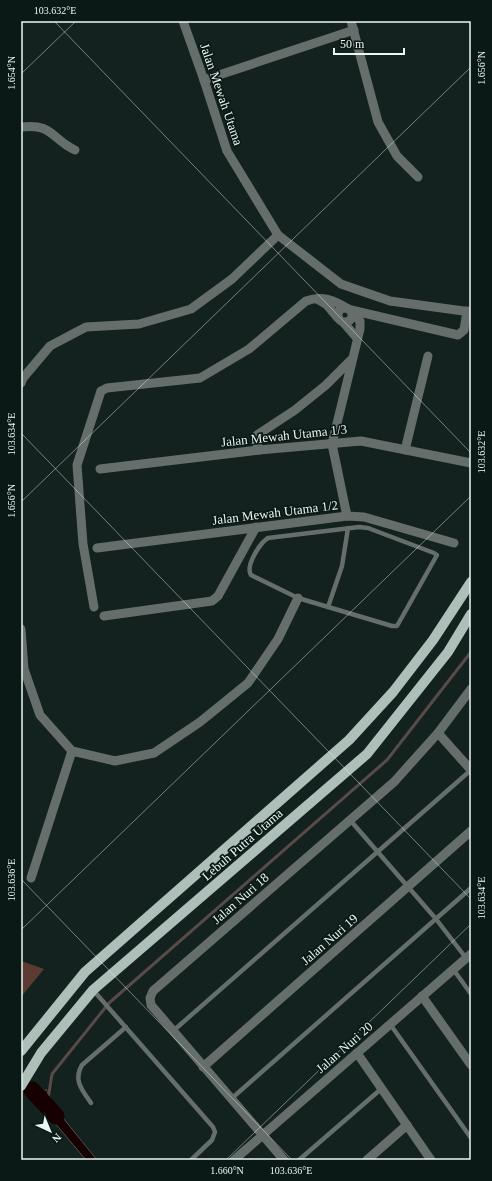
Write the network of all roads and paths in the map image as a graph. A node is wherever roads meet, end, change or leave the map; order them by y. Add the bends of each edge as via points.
1 (182, 21) edge
2 (353, 26) edge
3 (204, 80) junction
4 (21, 127) edge
5 (75, 150) dead end
6 (418, 176) dead end
7 (278, 235) junction
8 (316, 298) junction
9 (350, 311) junction
10 (469, 312) edge
11 (341, 320) junction
12 (357, 338) junction
13 (428, 356) dead end
14 (352, 359) junction
15 (21, 383) edge
16 (332, 444) junction
17 (259, 450) junction
18 (405, 450) junction
19 (470, 464) edge
20 (100, 469) dead end
21 (347, 516) junction
22 (256, 527) junction
23 (348, 528) junction
24 (454, 543) dead end
25 (97, 548) dead end
26 (471, 582) edge
27 (298, 598) junction
28 (94, 607) dead end
29 (328, 607) junction
30 (471, 614) edge
31 (104, 616) dead end
32 (21, 629) edge
33 (470, 694) edge
34 (438, 733) junction
35 (72, 751) junction
36 (471, 770) edge
37 (350, 820) junction
38 (471, 831) edge
39 (378, 852) junction
40 (31, 878) dead end
41 (408, 886) junction
42 (471, 888) edge
43 (436, 919) junction
44 (469, 956) edge
45 (453, 969) junction
46 (93, 990) junction
47 (471, 994) edge
48 (422, 996) junction
49 (390, 1024) junction
50 (126, 1027) junction
51 (172, 1031) junction
52 (21, 1051) edge
53 (357, 1052) junction
54 (471, 1065) edge
55 (203, 1067) junction
56 (21, 1086) edge
57 (381, 1089) junction
58 (230, 1099) junction
59 (91, 1103) dead end
60 (407, 1125) junction
61 (262, 1135) junction
62 (471, 1138) edge
63 (373, 1158) edge
64 (192, 1160) edge
65 (234, 1160) edge
66 (284, 1160) edge
67 (300, 1160) edge
68 (431, 1160) edge

1 - 3 street, Jalan Mewah Utama
2 - 3 street
2 - 6 street via 378,122 397,156
3 - 7 street, Jalan Mewah Utama via 227,151
4 - 5 street via 36,125 53,133 65,145
7 - 10 street, Jalan Mewah Utama via 341,284 390,301
7 - 15 street via 232,278 191,309 139,324 86,327 50,346
8 - 9 street via 330,299
8 - 11 street via 327,305
8 - 28 street via 306,301 249,349 200,378 107,388 101,391 77,465 83,544
9 - 10 street via 458,335 464,330
9 - 11 street via 340,310
9 - 12 street via 360,321
11 - 12 street
12 - 14 street
13 - 18 street
14 - 16 street
14 - 17 street via 326,385 295,410 259,433 256,438
16 - 17 street, Jalan Mewah Utama 1/3
16 - 18 street, Jalan Mewah Utama 1/3 via 361,441
16 - 21 street
17 - 20 street, Jalan Mewah Utama 1/3
18 - 19 street, Jalan Mewah Utama 1/3
21 - 22 street, Jalan Mewah Utama 1/2
21 - 24 street, Jalan Mewah Utama 1/2 via 364,517
22 - 25 street, Jalan Mewah Utama 1/2
22 - 31 street via 218,596 212,601
23 - 27 lane via 268,538 262,542 249,572
23 - 29 lane via 342,566
23 - 29 lane via 375,530 434,553 437,555 436,560 397,626
26 - 52 main road, Lebuh Putra Utama via 433,640 393,692 349,740 85,972
27 - 29 lane
27 - 35 street via 278,639 248,683 200,722 154,753 115,761
30 - 46 main road, Lebuh Putra Utama via 448,652 367,754
32 - 35 street via 24,669 40,715
33 - 34 street, Jalan Nuri 18
34 - 36 street
34 - 37 street, Jalan Nuri 18 via 394,782
35 - 40 street
36 - 39 lane
37 - 39 lane
37 - 51 street, Jalan Nuri 18 via 153,991 151,1005
38 - 41 street, Jalan Nuri 19
39 - 41 lane
39 - 51 lane
41 - 43 lane
41 - 55 street, Jalan Nuri 19
42 - 43 lane
43 - 44 lane
43 - 58 lane
44 - 45 street, Jalan Nuri 20
45 - 47 lane
45 - 48 street, Jalan Nuri 20
46 - 50 lane
46 - 56 main road, Lebuh Putra Utama via 41,1053
48 - 49 street, Jalan Nuri 20
48 - 54 street
49 - 53 street, Jalan Nuri 20
49 - 62 lane
50 - 59 lane via 79,1070 78,1082
50 - 64 lane via 213,1127 215,1132 212,1140
51 - 55 street, Jalan Nuri 18
53 - 57 street
53 - 61 street, Jalan Nuri 20
55 - 58 street, Jalan Nuri 18
57 - 60 street
57 - 67 lane
58 - 61 street, Jalan Nuri 18
60 - 63 street
60 - 68 street
61 - 65 street, Jalan Nuri 20
61 - 66 street, Jalan Nuri 18

